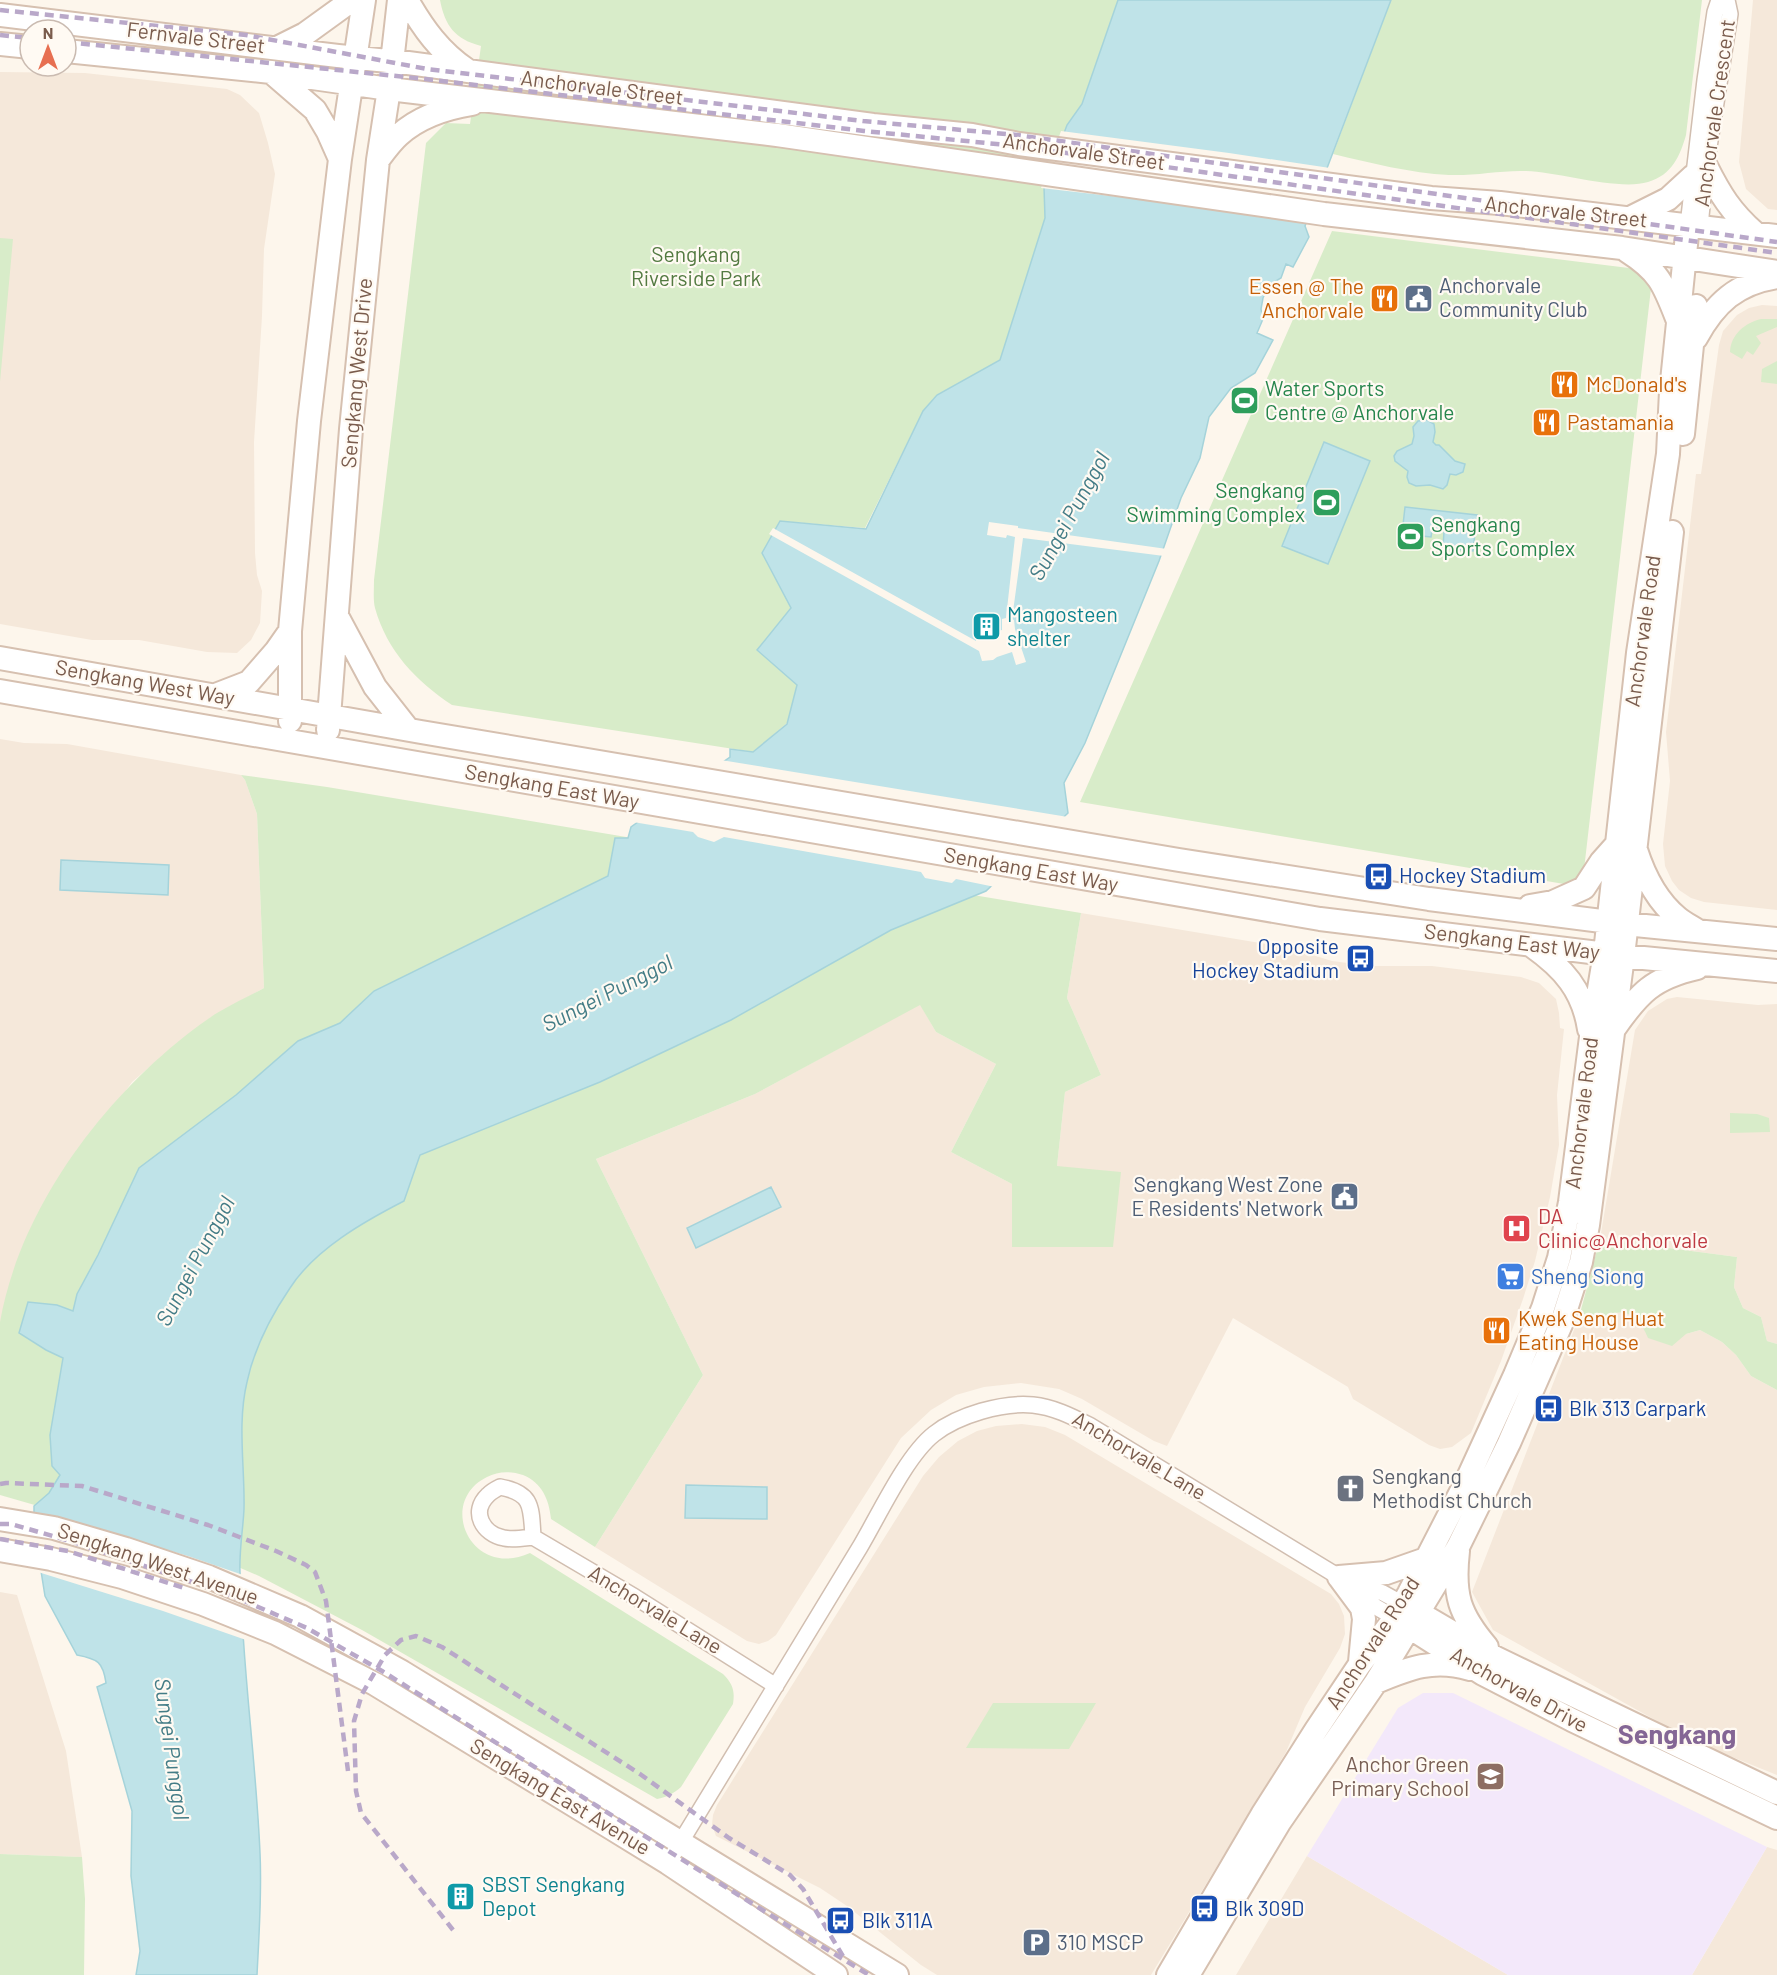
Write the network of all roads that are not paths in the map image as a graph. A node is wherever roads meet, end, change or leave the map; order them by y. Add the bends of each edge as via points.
1 (352, 0) edge
2 (364, 0) edge
3 (399, 0) edge
4 (407, 0) edge
5 (1719, 0) edge
6 (1727, 0) edge
7 (0, 15) edge
8 (0, 44) edge
9 (18, 46) edge
10 (277, 48) junction
11 (78, 52) edge
12 (355, 58) junction
13 (392, 62) junction
14 (441, 67) junction
15 (467, 70) junction
16 (271, 72) junction
17 (351, 84) junction
18 (389, 89) junction
19 (438, 94) junction
20 (498, 100) junction
21 (340, 159) junction
22 (378, 160) junction
23 (1700, 171) junction
24 (1628, 219) junction
25 (1694, 226) junction
26 (1766, 234) edge
27 (1622, 248) junction
28 (1692, 259) junction
29 (1777, 274) edge
30 (1686, 334) junction
31 (336, 615) junction
32 (290, 631) junction
33 (0, 658) edge
34 (0, 691) edge
35 (216, 694) junction
36 (290, 708) junction
37 (329, 715) junction
38 (415, 730) junction
39 (290, 741) junction
40 (326, 747) junction
41 (1626, 845) junction
42 (1509, 909) junction
43 (1617, 923) junction
44 (1699, 931) junction
45 (1777, 939) edge
46 (1530, 945) junction
47 (1614, 955) junction
48 (1711, 964) junction
49 (1777, 971) edge
50 (1613, 1031) junction
51 (1591, 1037) junction
52 (5, 1519) edge
53 (533, 1537) dead end
54 (1458, 1547) junction
55 (4, 1551) edge
56 (1426, 1559) junction
57 (1340, 1577) junction
58 (279, 1606) joint
59 (1407, 1615) junction
60 (275, 1634) joint
61 (1360, 1664) junction
62 (1490, 1666) junction
63 (1376, 1682) junction
64 (776, 1686) junction
65 (1777, 1793) edge
66 (1777, 1818) edge
67 (681, 1841) junction
68 (668, 1863) junction
69 (836, 1975) edge
70 (897, 1975) edge
71 (1168, 1975) edge
72 (1188, 1975) edge

1 - 10 main road via 305,34
2 - 12 main road, Sengkang West Drive
3 - 13 main road, Sengkang West Drive
4 - 15 main road via 425,31
5 - 23 street, Anchorvale Crescent
6 - 23 street, Anchorvale Crescent via 1728,35
7 - 10 main road, Fernvale Street
8 - 9 main road
10 - 12 main road, Fernvale Street
11 - 16 main road, Fernvale Street
12 - 13 main road, Fernvale Street
12 - 17 main road, Sengkang West Drive
13 - 14 main road, Anchorvale Street
13 - 18 main road, Sengkang West Drive
14 - 15 main road, Anchorvale Street
14 - 19 main road
15 - 24 main road, Anchorvale Street via 1431,198
16 - 17 main road, Fernvale Street
16 - 21 main road via 315,110
17 - 18 main road, Fernvale Street
17 - 21 main road, Sengkang West Drive
18 - 19 main road, Fernvale Street
18 - 22 main road, Sengkang West Drive
19 - 20 main road, Anchorvale Street
20 - 22 main road via 448,108 422,120 399,135
20 - 27 main road, Anchorvale Street via 777,135 1422,226
21 - 32 main road, Sengkang West Drive via 309,421
22 - 31 main road, Sengkang West Drive
23 - 24 main road via 1668,200
23 - 25 street, Anchorvale Crescent
23 - 26 main road via 1741,221
24 - 25 main road, Anchorvale Street
25 - 26 main road, Anchorvale Street
25 - 28 main road, Anchorvale Road
27 - 28 main road, Anchorvale Street
27 - 30 main road via 1655,272
28 - 29 main road, Anchorvale Street
28 - 30 main road, Anchorvale Road
29 - 30 main road via 1746,285
30 - 41 main road, Anchorvale Road
31 - 37 main road, Sengkang West Drive
31 - 38 main road via 375,687
32 - 35 main road via 249,682
32 - 36 main road, Sengkang West Drive
33 - 35 main road, Sengkang West Way
34 - 39 main road, Sengkang West Way
35 - 36 main road, Sengkang West Way
36 - 37 main road, Sengkang East Way
36 - 39 main road, Sengkang West Drive
37 - 38 main road, Sengkang East Way
37 - 40 main road, Sengkang West Drive
38 - 42 main road, Sengkang East Way via 1179,860
39 - 40 main road, Sengkang East Way
40 - 46 main road, Sengkang East Way via 1173,895 1320,919
41 - 42 main road via 1601,862 1584,888 1553,903
41 - 43 main road, Anchorvale Road
41 - 44 main road via 1656,894 1678,919
42 - 43 main road, Sengkang East Way
43 - 44 main road, Sengkang East Way
43 - 47 main road, Anchorvale Road
44 - 45 main road, Sengkang East Way
46 - 47 main road, Sengkang East Way
46 - 51 main road via 1566,974 1586,1008
47 - 48 main road, Sengkang East Way
47 - 50 main road, Anchorvale Road
47 - 51 main road, Anchorvale Road
48 - 49 main road, Sengkang East Way
48 - 50 main road via 1677,973 1646,989
50 - 54 main road, Anchorvale Road via 1588,1225 1575,1282 1528,1402
51 - 56 main road, Anchorvale Road via 1559,1258 1515,1376
52 - 58 main road, Sengkang West Avenue via 54,1528 126,1549 209,1576
53 - 64 street, Anchorvale Lane
54 - 59 main road, Anchorvale Road
54 - 62 main road via 1458,1602
55 - 60 main road, Sengkang West Avenue via 122,1577
56 - 57 main road via 1401,1570
56 - 59 main road, Anchorvale Road
57 - 59 street, Anchorvale Lane via 1383,1593
57 - 61 main road via 1362,1608
57 - 64 street, Anchorvale Lane via 1064,1412 1033,1405 997,1407 934,1433 913,1456
58 - 67 main road, Sengkang East Avenue via 376,1657
59 - 61 main road, Anchorvale Road
59 - 62 main road, Anchorvale Drive
59 - 63 main road, Anchorvale Road
60 - 68 main road, Sengkang East Avenue via 375,1684
61 - 71 main road, Anchorvale Road via 1262,1815
62 - 63 main road via 1414,1666
62 - 65 main road, Anchorvale Drive
62 - 66 main road, Anchorvale Drive via 1572,1720
63 - 72 main road, Anchorvale Road via 1279,1823
64 - 67 street, Anchorvale Lane
67 - 68 street, Anchorvale Lane
67 - 70 main road, Sengkang East Avenue
68 - 69 main road, Sengkang East Avenue

